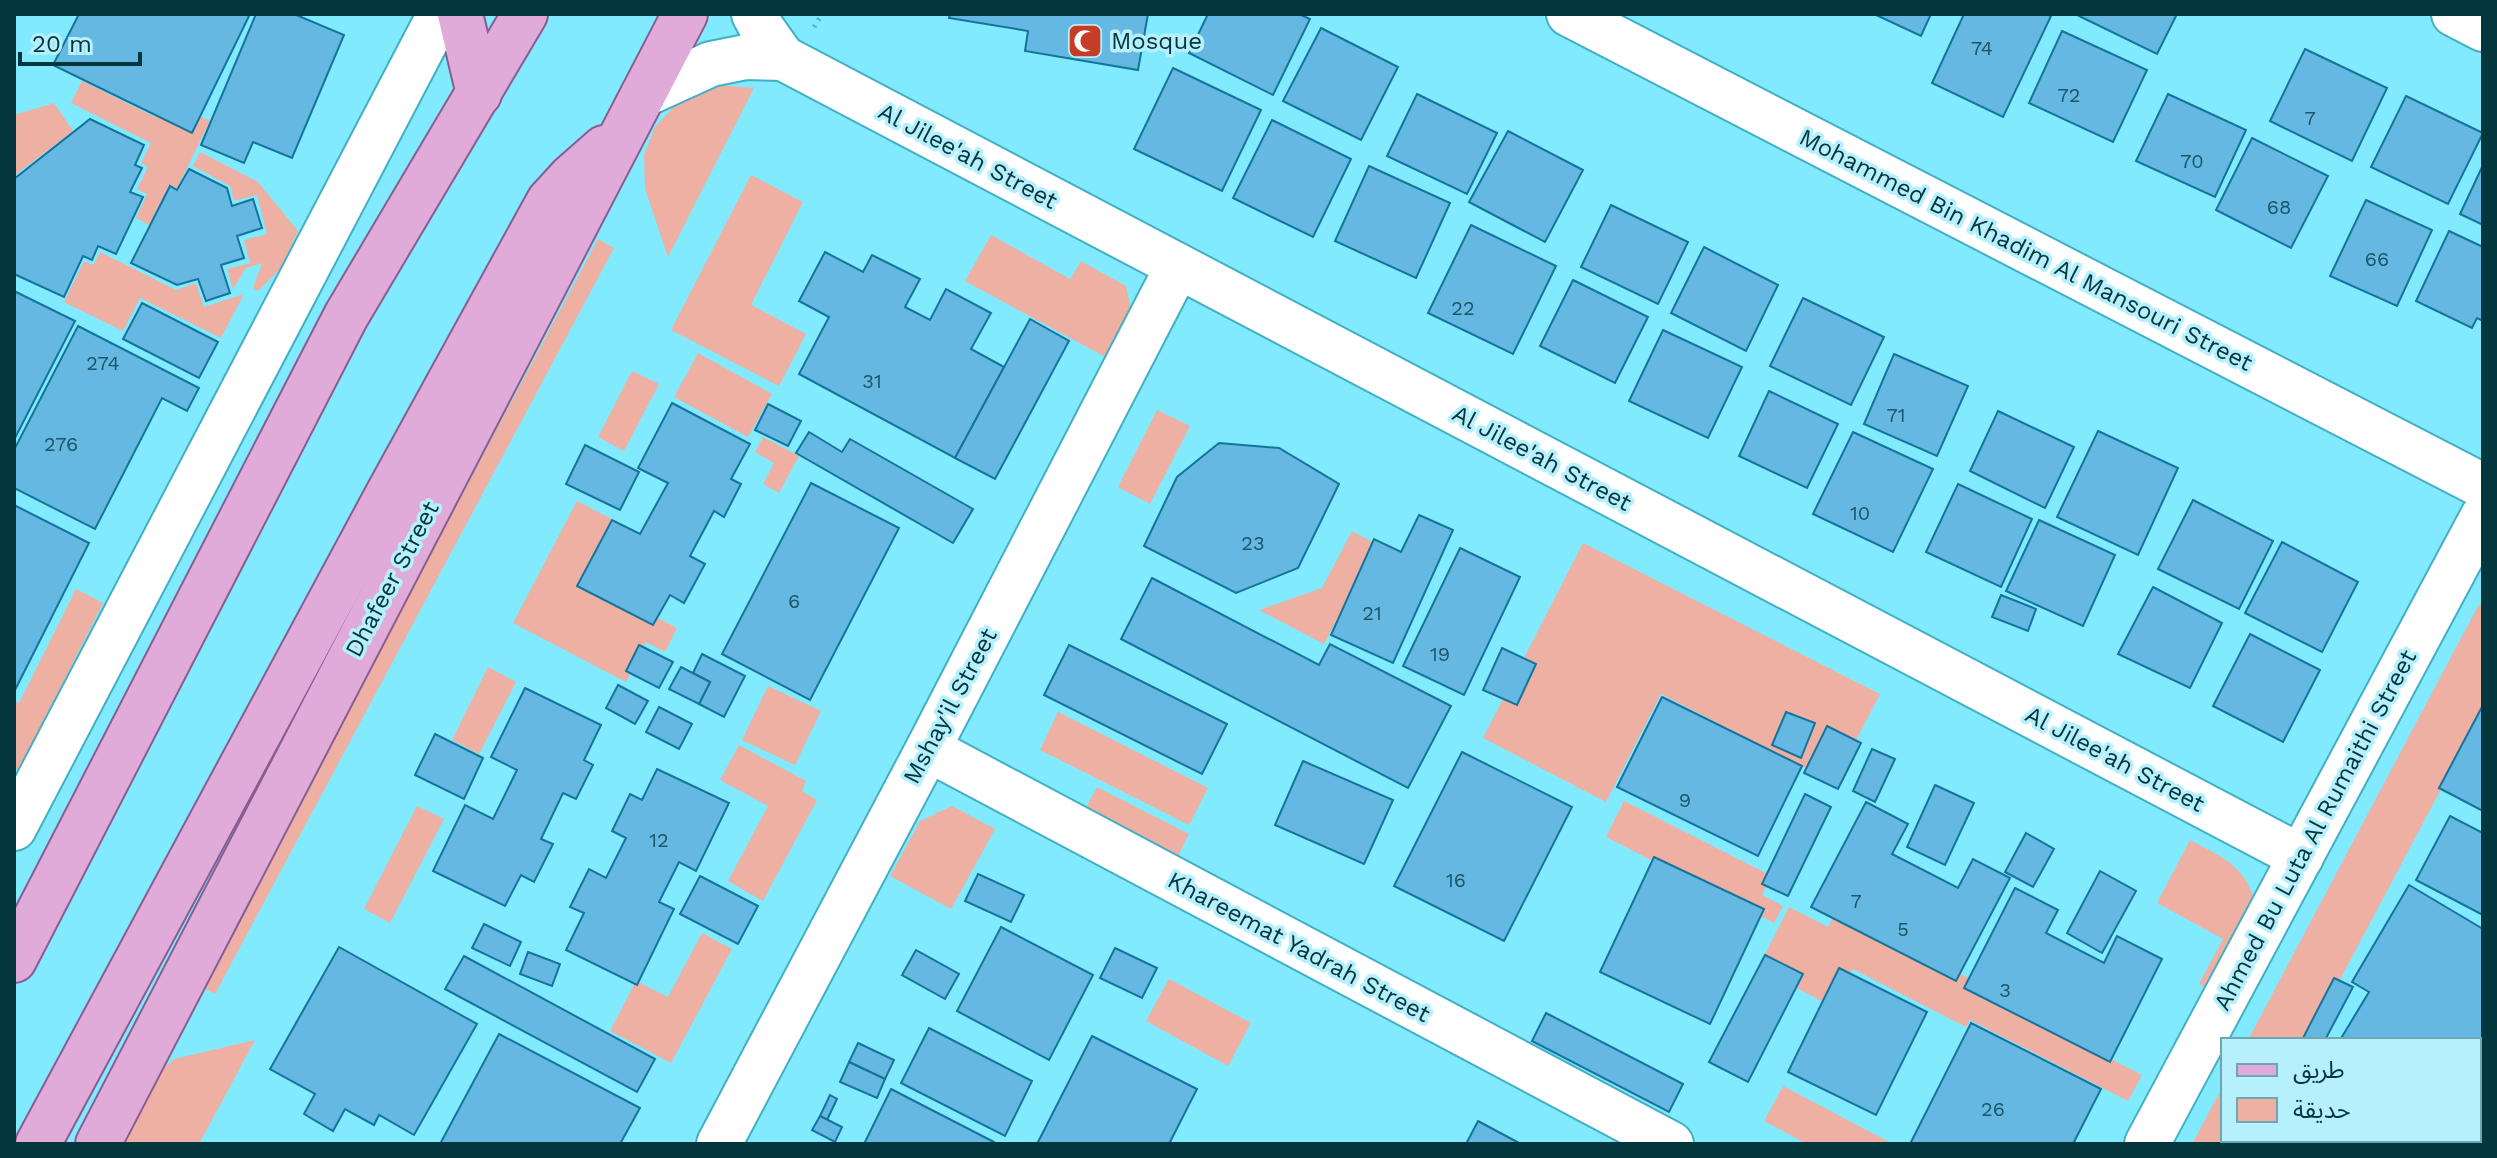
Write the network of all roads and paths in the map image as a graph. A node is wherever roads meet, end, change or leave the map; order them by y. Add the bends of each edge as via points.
1 (440, 14) edge
2 (460, 14) edge
3 (525, 14) edge
4 (685, 14) edge
5 (754, 14) edge
6 (1569, 14) edge
7 (2454, 14) edge
8 (2483, 29) edge
9 (783, 58) junction
10 (479, 94) junction
11 (643, 95) junction
12 (623, 133) junction
13 (1178, 266) junction
14 (2483, 486) edge
15 (2483, 516) edge
16 (928, 749) junction
17 (14, 828) edge
18 (2301, 857) junction
19 (14, 960) edge
20 (101, 1142) edge
21 (38, 1144) edge
22 (719, 1144) edge
23 (1671, 1144) edge
24 (2147, 1144) edge

1 - 17 street
2 - 10 main road
3 - 10 main road
4 - 11 main road, Dhafeer Street
5 - 9 street, Al Jilee'ah Street
6 - 14 street, Mohammed Bin Khadim Al Mansouri Street
7 - 8 street
9 - 11 street, Al Jilee'ah Street via 746,57 711,64
9 - 13 street, Al Jilee'ah Street
10 - 19 main road via 346,316
11 - 12 main road, Dhafeer Street
12 - 20 main road, Dhafeer Street
12 - 21 main road via 549,201
13 - 16 street, Mshay'il Street
13 - 18 street, Al Jilee'ah Street
15 - 18 street, Ahmed Bu Luta Al Rumaithi Street
16 - 22 street, Mshay'il Street
16 - 23 street, Khareemat Yadrah Street
18 - 24 street, Ahmed Bu Luta Al Rumaithi Street

